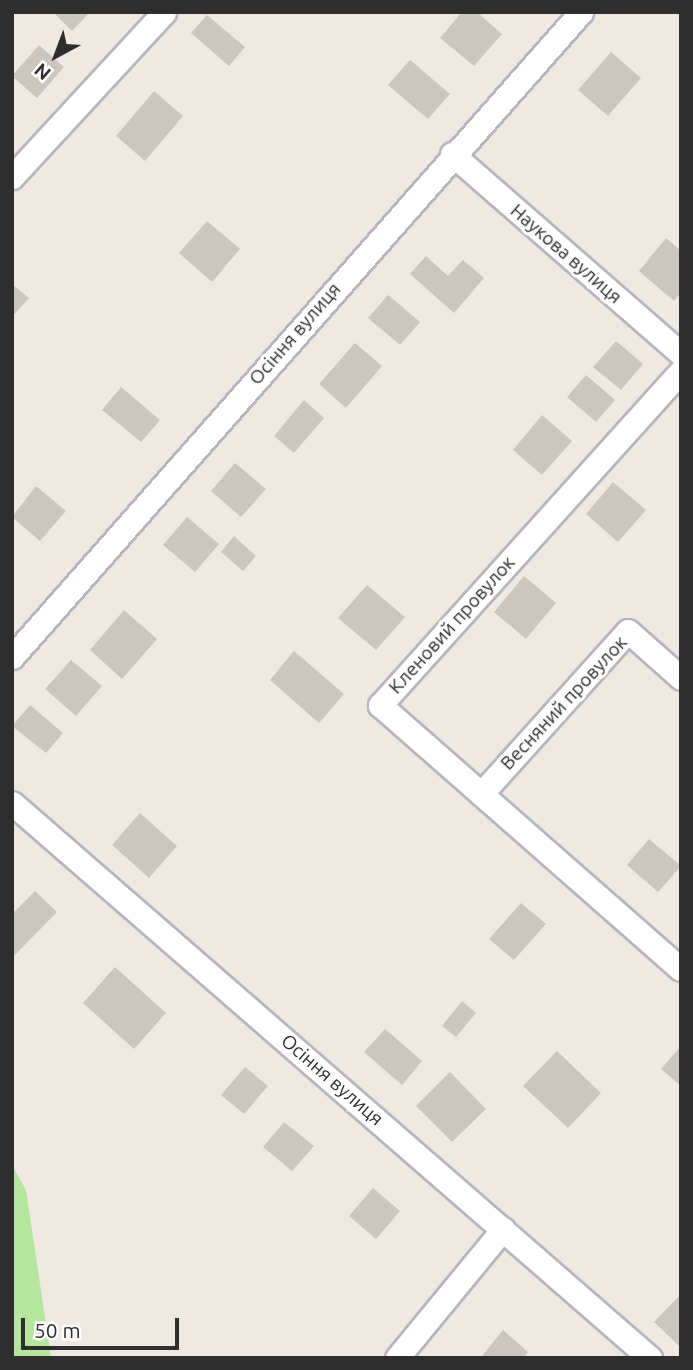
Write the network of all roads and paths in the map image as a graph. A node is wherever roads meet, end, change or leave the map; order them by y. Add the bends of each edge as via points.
1 (163, 12) edge
2 (581, 12) edge
3 (452, 154) junction
4 (12, 177) edge
5 (681, 354) edge
6 (681, 371) edge
7 (12, 657) edge
8 (681, 678) edge
9 (481, 794) junction
10 (12, 803) edge
11 (681, 970) edge
12 (503, 1229) junction
13 (397, 1358) edge
14 (650, 1358) edge

1 - 4 street
2 - 3 street, Осіння вулиця
3 - 5 street, Наукова вулиця
3 - 7 street, Осіння вулиця
6 - 9 street, Кленовий провулок via 380,705
8 - 9 street, Весняний провулок via 628,631
9 - 11 street, Кленовий провулок
10 - 12 street, Осіння вулиця
12 - 13 street
12 - 14 street, Осіння вулиця

